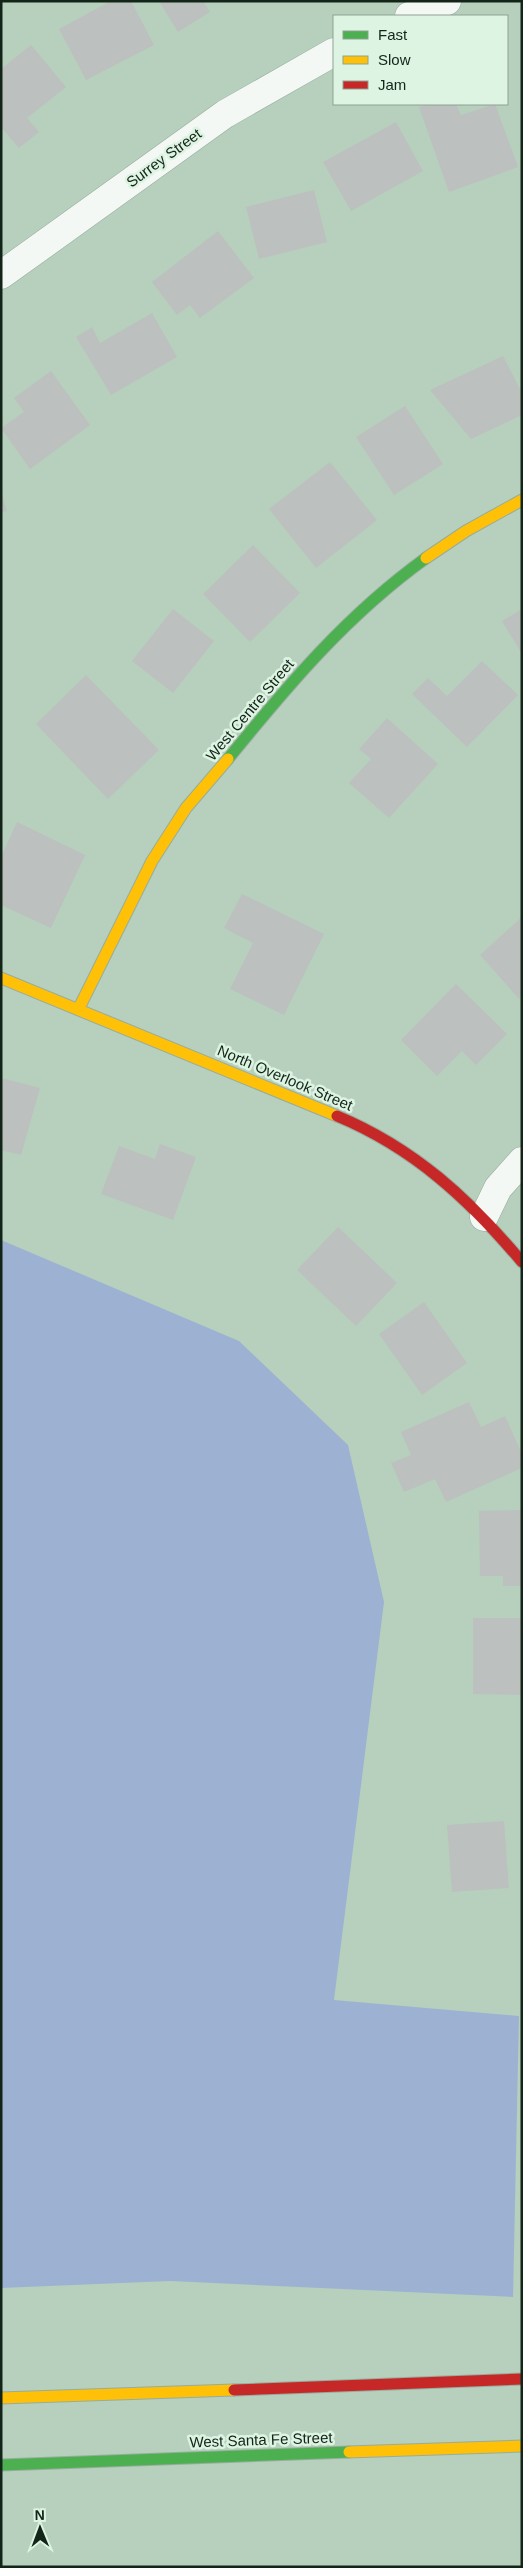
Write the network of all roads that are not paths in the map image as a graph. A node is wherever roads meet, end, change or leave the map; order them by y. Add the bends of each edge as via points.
1 (447, 1) edge
2 (412, 15) edge
3 (333, 53) edge
4 (1, 275) edge
5 (522, 500) edge
6 (1, 978) edge
7 (78, 1008) junction
8 (522, 1161) edge
9 (484, 1217) junction
10 (522, 1262) edge
11 (522, 2380) edge
12 (1, 2398) edge
13 (522, 2446) edge
14 (1, 2464) edge

1 - 2 street
3 - 4 street, Surrey Street via 225,114
5 - 7 street, West Centre Street via 442,548 380,595 318,652 267,710 181,814 141,881
6 - 7 street, North Overlook Street
7 - 9 street, North Overlook Street via 363,1127 422,1162
8 - 9 street via 498,1188
9 - 10 street, North Overlook Street
11 - 12 street
13 - 14 street, West Santa Fe Street

